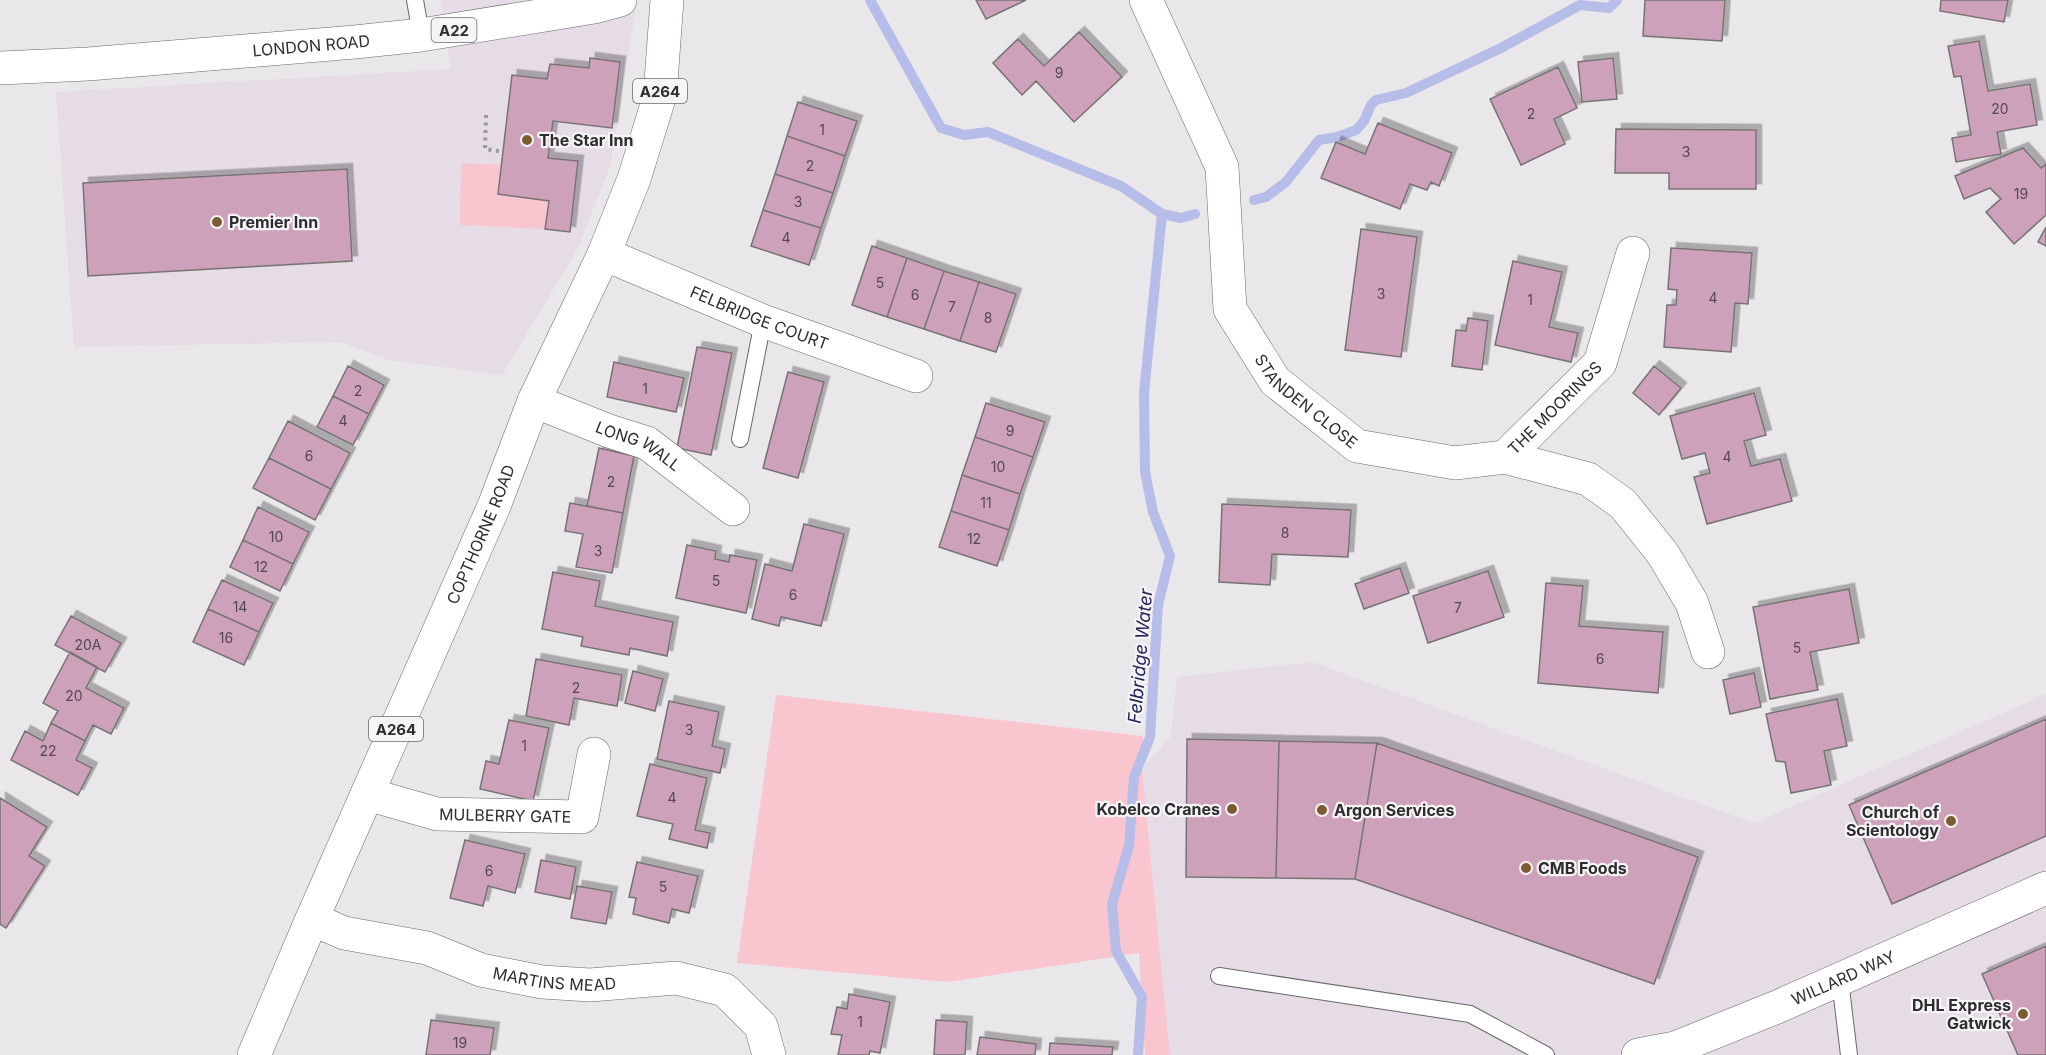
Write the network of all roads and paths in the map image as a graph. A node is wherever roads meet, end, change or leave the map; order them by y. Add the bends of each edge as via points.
1 (415, 0) edge
2 (620, 0) edge
3 (667, 0) edge
4 (1146, 0) edge
5 (421, 35) junction
6 (0, 68) edge
7 (486, 115) dead end
8 (503, 152) dead end
9 (1633, 253) dead end
10 (604, 254) junction
11 (763, 321) junction
12 (916, 376) dead end
13 (534, 402) junction
14 (740, 439) dead end
15 (1505, 457) junction
16 (733, 509) dead end
17 (1708, 652) dead end
18 (594, 754) dead end
19 (367, 794) junction
20 (2046, 888) edge
21 (312, 919) junction
22 (1219, 976) dead end
23 (1840, 980) junction
24 (254, 1055) edge
25 (770, 1055) edge
26 (1546, 1055) edge
27 (1638, 1055) edge
28 (1849, 1055) edge

1 - 5 lane
2 - 5 main road, LONDON ROAD / A22
3 - 10 main road, COPTHORNE ROAD / A264 via 660,95 634,179
4 - 15 main road, STANDEN CLOSE via 1222,167 1230,309 1275,381 1357,446 1455,464
5 - 6 main road, LONDON ROAD / A22
7 - 8 path via 484,149
9 - 15 main road, THE MOORINGS via 1600,363
10 - 11 main road, FELBRIDGE COURT
10 - 13 main road, COPTHORNE ROAD / A264
11 - 12 main road, FELBRIDGE COURT
11 - 14 lane
13 - 16 main road, LONG WALL via 647,443
13 - 19 main road, COPTHORNE ROAD / A264 via 494,506
15 - 17 main road, STANDEN CLOSE via 1588,479 1623,504 1663,554 1692,603
18 - 19 main road, MULBERRY GATE via 582,817 437,814
19 - 21 main road, COPTHORNE ROAD / A264
20 - 23 main road, WILLARD WAY
21 - 24 main road, COPTHORNE ROAD / A264
21 - 25 main road, MARTINS MEAD via 344,933 427,948 481,970 542,982 590,985 676,978 725,990 761,1026
22 - 26 lane via 1470,1014
23 - 27 main road, WILLARD WAY via 1675,1048
23 - 28 lane

